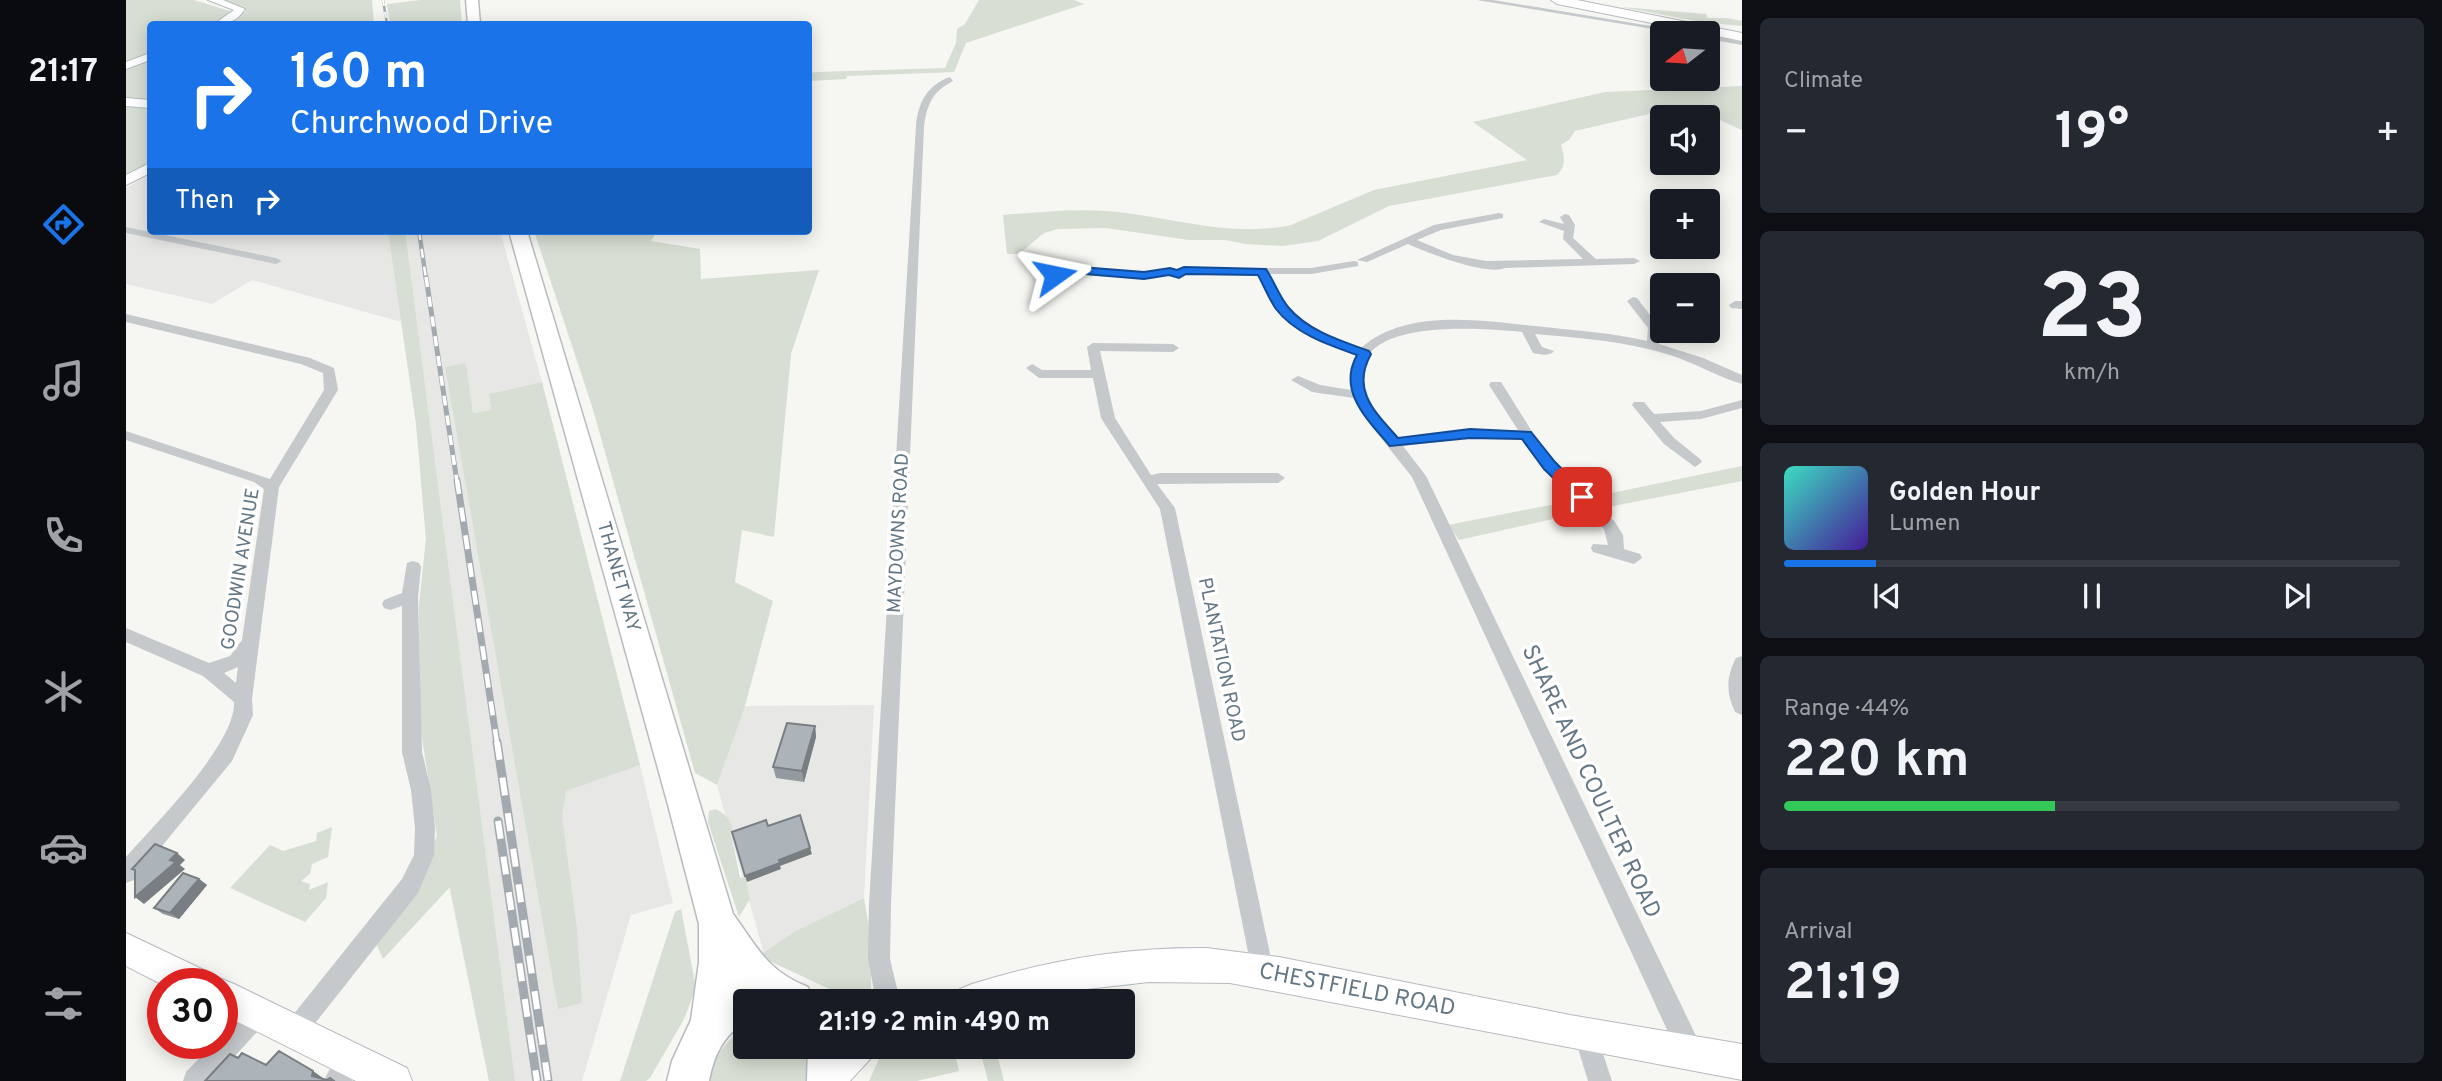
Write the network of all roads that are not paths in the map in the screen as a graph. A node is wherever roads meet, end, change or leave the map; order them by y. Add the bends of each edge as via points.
1 (213, 0) edge
2 (471, 0) edge
3 (1480, 0) edge
4 (1557, 0) edge
5 (1572, 0) edge
6 (225, 21) edge
7 (474, 21) edge
8 (1650, 27) edge
9 (1742, 35) edge
10 (1720, 39) edge
11 (1742, 43) edge
12 (147, 57) edge
13 (126, 66) edge
14 (950, 79) dead end
15 (126, 102) edge
16 (147, 104) edge
17 (147, 169) edge
18 (126, 181) edge
19 (1499, 216) dead end
20 (1565, 217) dead end
21 (1470, 221) junction
22 (1544, 222) dead end
23 (1570, 229) junction
24 (126, 230) edge
25 (1482, 230) dead end
26 (147, 234) edge
27 (150, 235) edge
28 (519, 235) edge
29 (1408, 240) junction
30 (276, 261) dead end
31 (1634, 261) dead end
32 (1594, 263) junction
33 (1055, 269) dead end
34 (1262, 271) junction
35 (1266, 307) dead end
36 (1281, 307) junction
37 (1633, 307) dead end
38 (126, 318) edge
39 (1526, 329) junction
40 (1653, 346) junction
41 (1173, 348) dead end
42 (1548, 351) dead end
43 (1364, 354) junction
44 (1032, 368) dead end
45 (1097, 374) junction
46 (1742, 380) edge
47 (1296, 381) dead end
48 (1496, 385) dead end
49 (1359, 395) junction
50 (1742, 404) edge
51 (1639, 405) dead end
52 (1650, 418) junction
53 (1526, 435) junction
54 (126, 436) edge
55 (1395, 443) junction
56 (1695, 462) dead end
57 (1278, 478) dead end
58 (1148, 481) junction
59 (272, 487) junction
60 (1599, 548) dead end
61 (1616, 553) junction
62 (1634, 558) dead end
63 (413, 567) dead end
64 (410, 597) junction
65 (390, 604) dead end
66 (126, 635) edge
67 (251, 642) junction
68 (1742, 663) edge
69 (209, 671) junction
70 (243, 699) junction
71 (1742, 707) edge
72 (126, 873) edge
73 (717, 924) junction
74 (126, 949) edge
75 (163, 968) edge
76 (1263, 972) junction
77 (770, 989) edge
78 (885, 989) edge
79 (1021, 989) edge
80 (238, 1003) edge
81 (733, 1006) edge
82 (259, 1013) junction
83 (293, 1033) junction
84 (1586, 1035) junction
85 (698, 1051) edge
86 (1691, 1054) junction
87 (1742, 1062) edge
88 (344, 1071) edge
89 (195, 1081) edge
90 (394, 1081) edge
91 (669, 1081) edge
92 (1600, 1081) edge

1 - 6 main road via 240,9
2 - 7 main road
3 - 8 street
4 - 9 highway
5 - 9 highway
10 - 11 street
12 - 13 main road
14 - 78 street, MAYDOWNS ROAD via 924,99 920,126 880,904 879,959
15 - 16 main road
17 - 18 main road
19 - 21 street
20 - 23 street
21 - 25 street
21 - 29 street via 1438,227
22 - 23 street
23 - 32 street via 1568,239
24 - 26 street
27 - 30 street
28 - 73 main road, THANET WAY
29 - 32 street via 1439,255 1486,264
29 - 34 street via 1358,262 1321,270
31 - 32 street
33 - 34 street via 1144,275
34 - 36 street
35 - 36 street
36 - 43 street via 1306,330
37 - 40 street via 1654,328
38 - 59 street, GOODWIN AVENUE via 305,361 329,371 327,399
39 - 40 street
39 - 42 street via 1536,350
39 - 43 street via 1428,326 1394,333
40 - 46 street
41 - 45 street, PLANTATION ROAD via 1093,347
43 - 49 street via 1356,369
44 - 45 street via 1039,374
45 - 58 street, PLANTATION ROAD via 1108,418
47 - 49 street via 1324,391
48 - 53 street
49 - 55 street, SHARE AND COULTER ROAD
50 - 52 street via 1701,415
51 - 52 street
52 - 56 street via 1675,453
53 - 55 street via 1470,434
53 - 61 street via 1563,487 1611,526
54 - 59 street via 258,478
55 - 86 street, SHARE AND COULTER ROAD via 1419,476
57 - 58 street
58 - 76 street, PLANTATION ROAD via 1167,508
59 - 67 street, GOODWIN AVENUE
60 - 61 street
61 - 62 street
63 - 64 street
64 - 65 street
64 - 83 street via 412,752 421,790 424,855 410,886
66 - 69 street
67 - 69 street via 236,661
67 - 70 street, GOODWIN AVENUE
68 - 71 street via 1736,681
69 - 70 street
70 - 72 street, GOODWIN AVENUE via 244,715 225,755
73 - 77 main road, THANET WAY via 758,981
73 - 85 main road, THANET WAY via 718,962
74 - 75 main road
76 - 79 main road, CHESTFIELD ROAD via 1207,964 1159,964
76 - 84 street, CHESTFIELD ROAD
80 - 82 main road
81 - 85 main road via 724,1011
82 - 83 main road
82 - 89 street
83 - 88 main road
84 - 86 main road, CHESTFIELD ROAD
84 - 92 street
85 - 91 main road
86 - 87 main road, CHESTFIELD ROAD
88 - 90 main road

